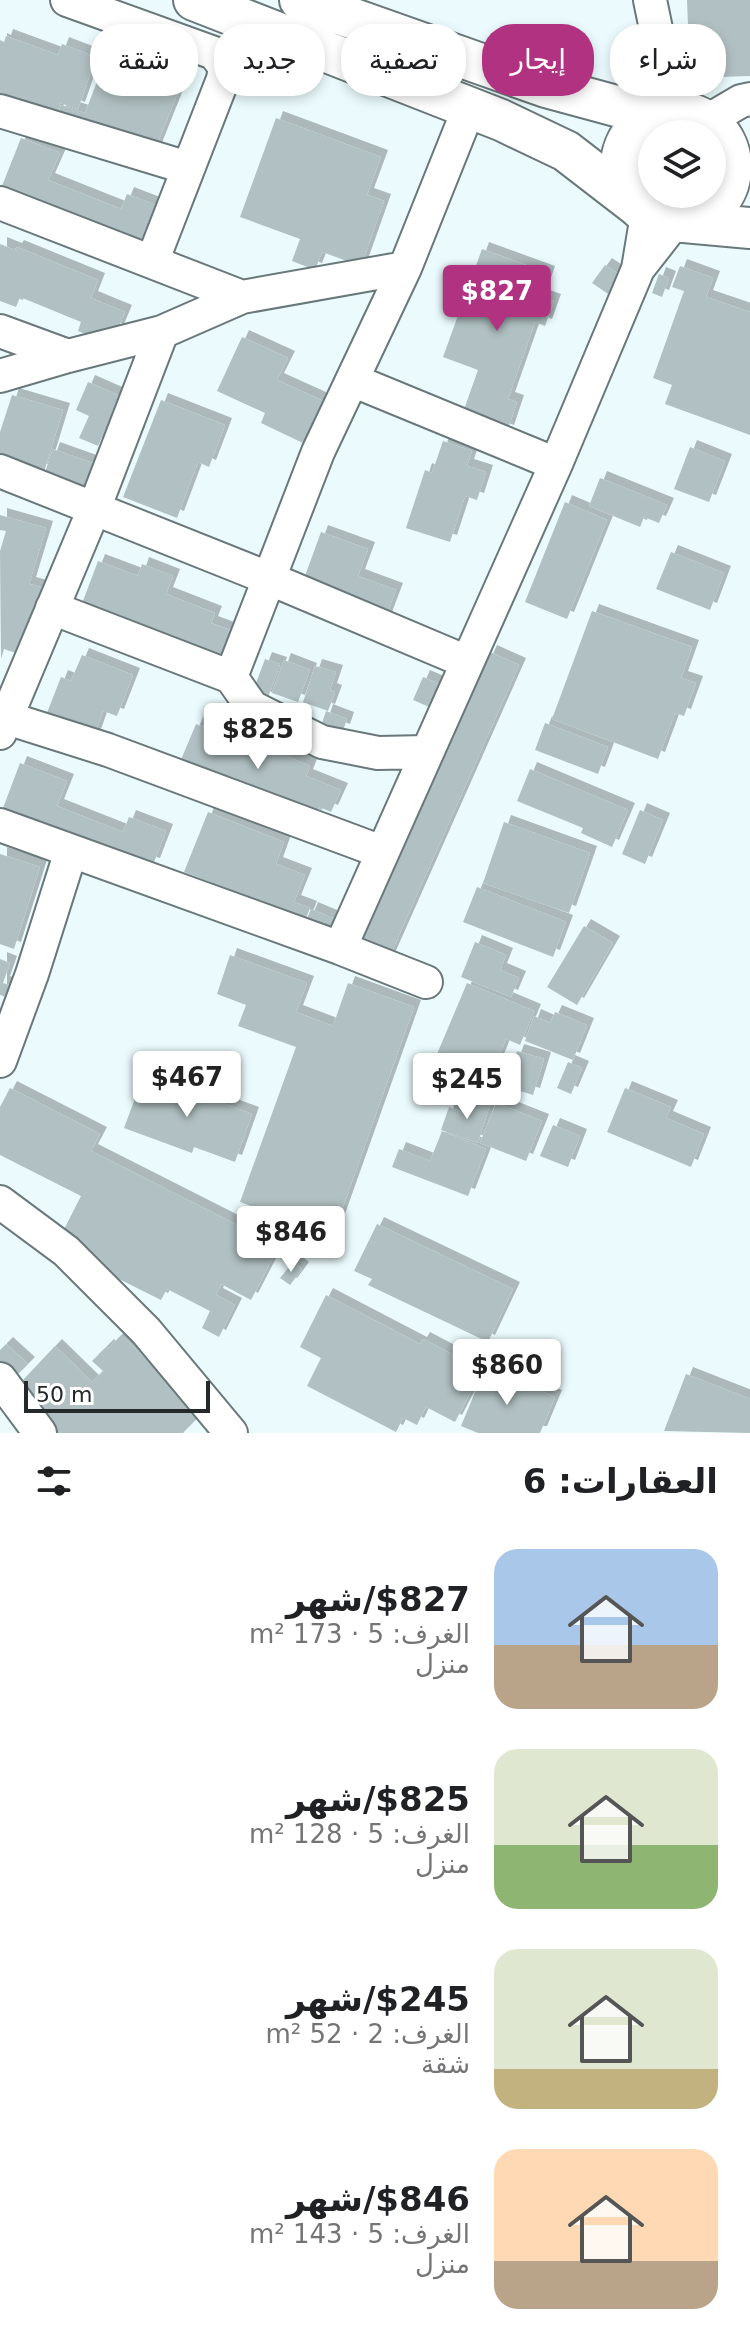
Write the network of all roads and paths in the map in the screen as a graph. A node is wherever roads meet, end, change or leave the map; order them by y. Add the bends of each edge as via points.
1 (67, 0) edge
2 (194, 0) edge
3 (300, 0) edge
4 (650, 0) edge
5 (750, 99) edge
6 (469, 108) junction
7 (0, 111) edge
8 (671, 120) edge
9 (698, 120) edge
10 (713, 120) edge
11 (638, 128) edge
12 (726, 148) edge
13 (188, 168) junction
14 (726, 192) edge
15 (638, 197) edge
16 (0, 203) edge
17 (651, 208) edge
18 (713, 208) edge
19 (660, 216) junction
20 (750, 228) edge
21 (152, 262) junction
22 (405, 268) junction
23 (242, 297) junction
24 (0, 331) edge
25 (162, 332) junction
26 (68, 356) junction
27 (0, 376) edge
28 (352, 380) junction
29 (556, 464) junction
30 (0, 471) edge
31 (94, 509) junction
32 (268, 578) junction
33 (52, 608) junction
34 (467, 662) junction
35 (231, 677) junction
36 (3, 726) edge
37 (427, 752) junction
38 (0, 825) edge
39 (71, 851) junction
40 (382, 852) junction
41 (340, 948) junction
42 (426, 982) dead end
43 (0, 1061) edge
44 (0, 1202) edge
45 (0, 1379) edge
46 (40, 1433) edge
47 (231, 1433) edge

1 - 13 street via 219,58 225,67 223,79
2 - 6 main road
3 - 8 main road via 531,83
4 - 9 street
5 - 10 street
6 - 19 main road via 566,151
6 - 22 street
7 - 13 street
11 - 15 main road via 625,144 621,164 623,184
12 - 14 main road via 732,170
13 - 21 street
16 - 21 street
17 - 19 main road
18 - 19 main road via 702,216
19 - 20 main road
19 - 29 street
21 - 23 street
22 - 23 street
22 - 28 street
23 - 25 street
24 - 26 street
25 - 26 street
25 - 31 street
26 - 27 street
28 - 29 street
28 - 32 street
29 - 34 street
30 - 31 street
31 - 32 street
31 - 33 street
32 - 34 street
32 - 35 street
33 - 35 street
33 - 36 street
34 - 37 street
35 - 37 street via 252,707 322,742 378,753
36 - 40 street via 108,750
37 - 40 street
38 - 39 street
39 - 41 street
39 - 43 street
40 - 41 street
41 - 42 street
44 - 47 street via 66,1251 146,1331
45 - 46 street

